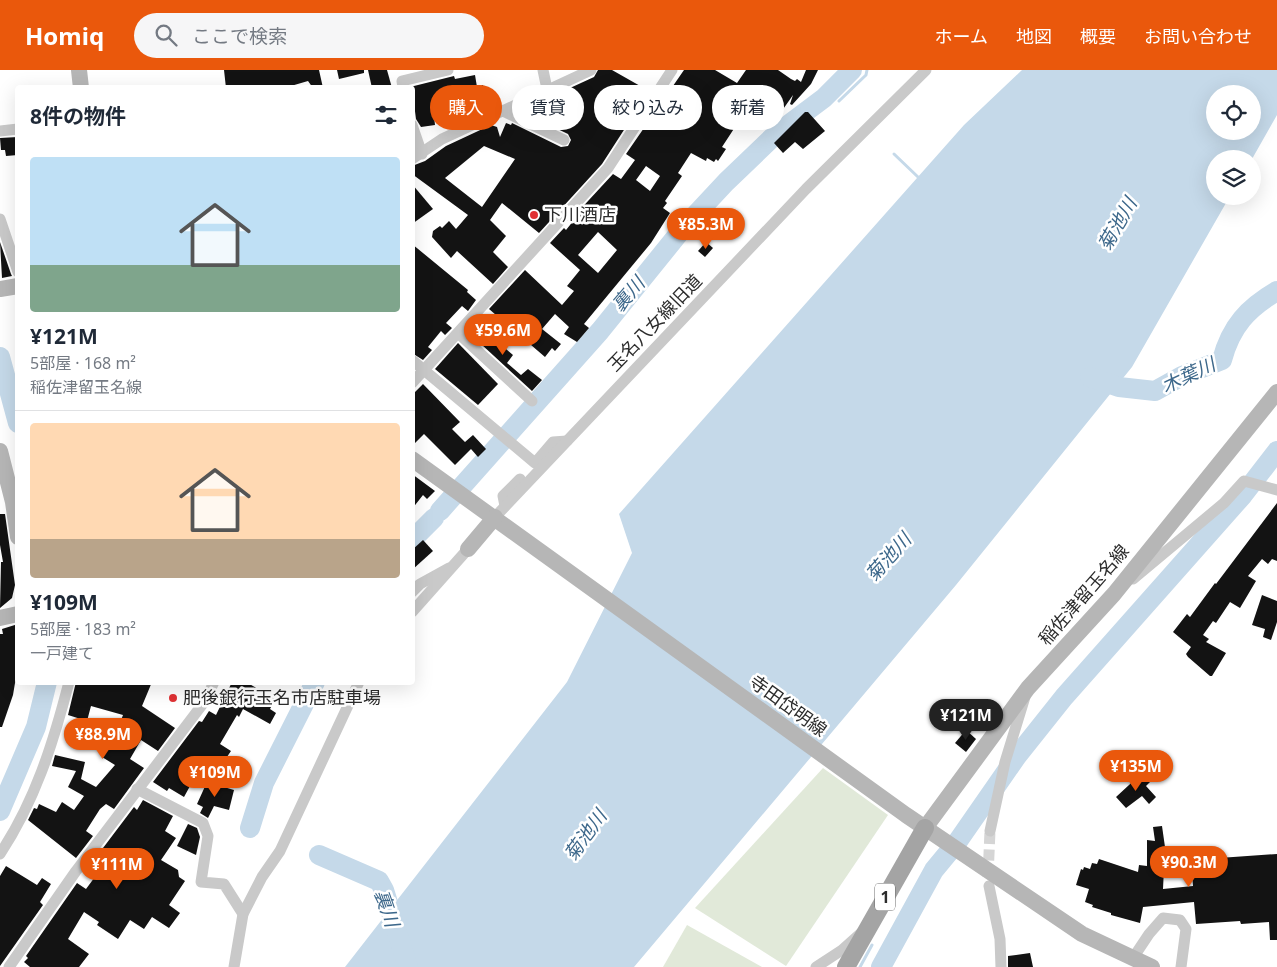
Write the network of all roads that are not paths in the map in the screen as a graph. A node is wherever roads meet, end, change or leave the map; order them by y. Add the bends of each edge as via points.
1 (79, 70) edge
2 (448, 70) edge
3 (543, 70) edge
4 (591, 70) edge
5 (672, 70) edge
6 (926, 70) edge
7 (81, 85) edge
8 (403, 85) edge
9 (545, 85) edge
10 (555, 85) edge
11 (502, 110) edge
12 (15, 129) edge
13 (460, 130) edge
14 (0, 131) edge
15 (564, 140) dead end
16 (415, 144) edge
17 (417, 156) edge
18 (0, 219) edge
19 (15, 263) edge
20 (15, 286) edge
21 (0, 289) edge
22 (459, 334) junction
23 (415, 363) edge
24 (425, 371) junction
25 (415, 380) edge
26 (1277, 392) edge
27 (532, 401) dead end
28 (567, 441) junction
29 (0, 451) edge
30 (415, 461) edge
31 (535, 463) junction
32 (1277, 490) edge
33 (15, 516) edge
34 (502, 517) junction
35 (468, 549) joint
36 (457, 564) junction
37 (415, 589) edge
38 (1114, 594) junction
39 (415, 609) edge
40 (15, 615) edge
41 (0, 618) edge
42 (68, 685) edge
43 (213, 685) edge
44 (358, 685) edge
45 (1028, 688) junction
46 (137, 788) junction
47 (925, 828) junction
48 (990, 831) tunnel mouth
49 (0, 854) edge
50 (989, 886) tunnel mouth
51 (243, 914) junction
52 (868, 927) junction
53 (1133, 958) junction
54 (9, 967) edge
55 (234, 967) edge
56 (816, 967) edge
57 (846, 967) edge
58 (1001, 967) edge
59 (1152, 967) edge
60 (1181, 967) edge

1 - 7 main road
2 - 8 street via 402,81
3 - 9 street
4 - 10 street
5 - 22 street via 608,168
6 - 28 street, 玉名八女線旧道 via 806,189
11 - 15 street
12 - 14 street
13 - 17 street
16 - 17 street
18 - 19 street
20 - 21 main road
22 - 24 street
22 - 27 street
23 - 24 street
24 - 25 street
24 - 31 street
26 - 38 main road, 稲佐津留玉名線
28 - 31 street via 553,442
28 - 34 street, 玉名八女線旧道
29 - 33 main road
30 - 34 main road, 寺田岱明線 via 479,508
31 - 34 street via 503,496
32 - 38 street via 1244,482 1224,503
34 - 35 main road
34 - 47 main road, 寺田岱明線
35 - 36 street
36 - 37 street
36 - 39 street
38 - 45 main road, 稲佐津留玉名線
40 - 41 main road
42 - 49 street via 54,740 32,795 20,823
43 - 46 street via 205,701
44 - 51 street via 280,851
45 - 47 main road, 稲佐津留玉名線
45 - 48 street via 1005,762
46 - 51 street via 203,824 208,836 201,882 224,884
46 - 54 street
47 - 52 main road, 1
47 - 53 main road, 寺田岱明線 via 1082,934
50 - 58 street via 1000,939
51 - 55 street
52 - 56 street
52 - 57 main road, 1
53 - 59 main road, 寺田岱明線
53 - 60 street via 1163,918 1180,920 1186,929

